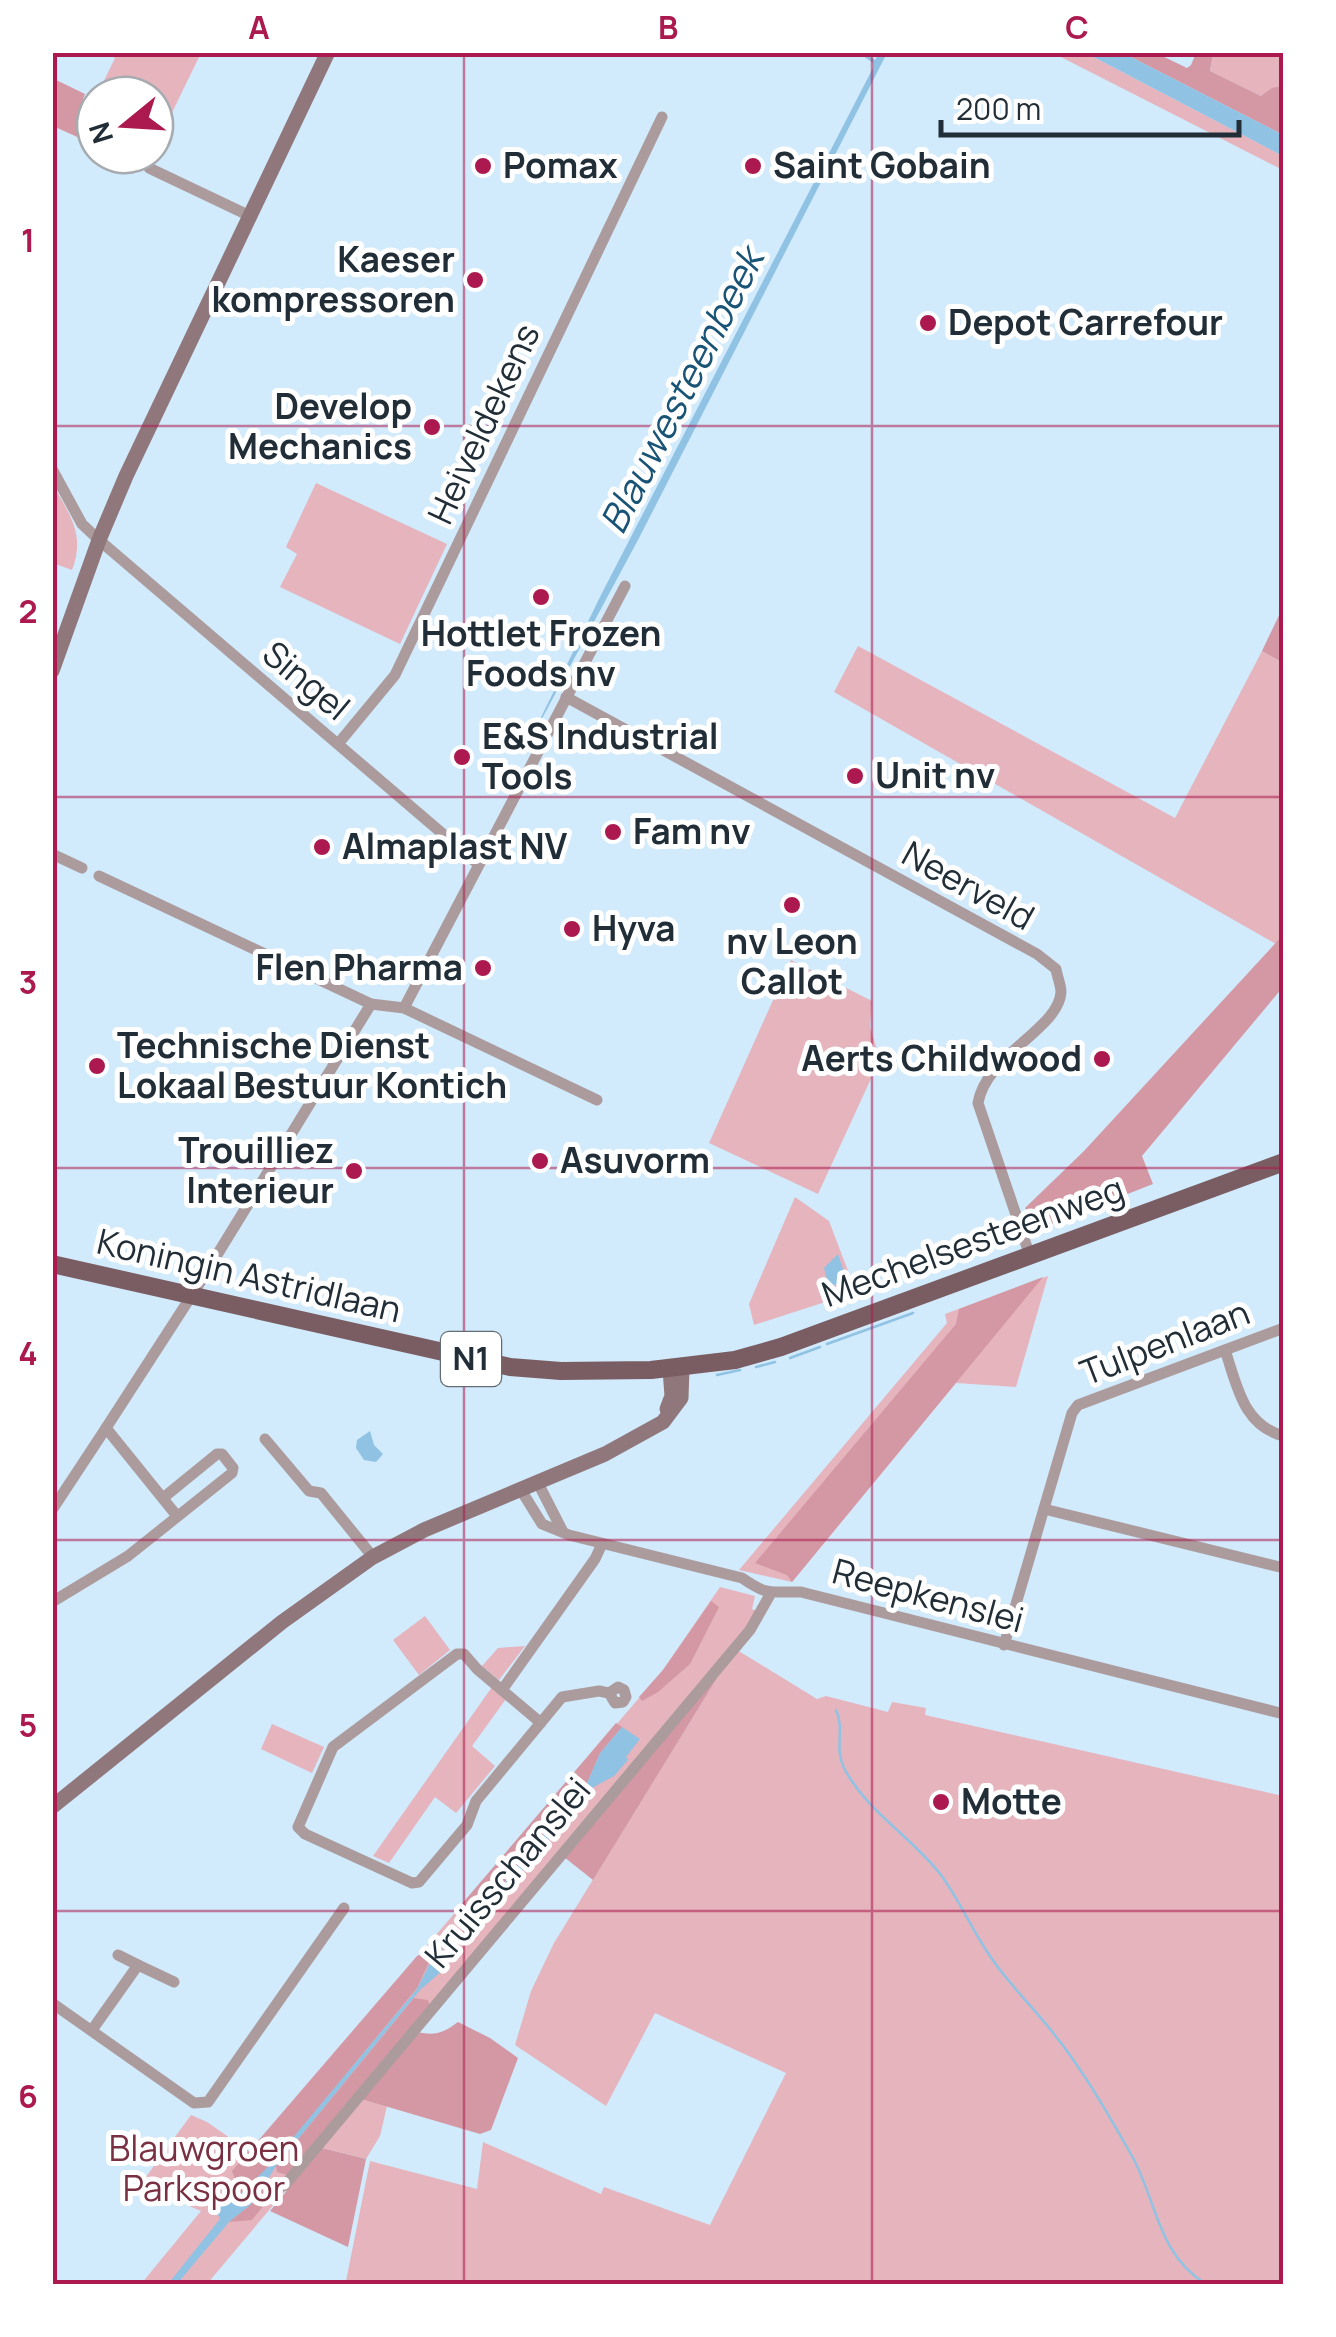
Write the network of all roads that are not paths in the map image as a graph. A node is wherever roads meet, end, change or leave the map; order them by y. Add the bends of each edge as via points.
1 (328, 52) edge
2 (662, 116) dead end
3 (164, 175) edge
4 (250, 216) junction
5 (52, 469) edge
6 (98, 540) junction
7 (626, 586) dead end
8 (53, 669) edge
9 (566, 697) junction
10 (338, 744) junction
11 (52, 854) edge
12 (478, 864) junction
13 (82, 868) dead end
14 (99, 876) dead end
15 (370, 1004) junction
16 (404, 1008) junction
17 (596, 1100) dead end
18 (1284, 1162) edge
19 (1030, 1256) junction
20 (52, 1264) edge
21 (190, 1296) junction
22 (1284, 1328) edge
23 (1225, 1350) junction
24 (676, 1368) junction
25 (106, 1428) junction
26 (1284, 1436) edge
27 (265, 1439) dead end
28 (538, 1483) junction
29 (520, 1490) junction
30 (163, 1498) junction
31 (1044, 1508) junction
32 (52, 1510) edge
33 (177, 1516) junction
34 (562, 1530) junction
35 (602, 1544) junction
36 (372, 1557) junction
37 (1284, 1568) edge
38 (770, 1594) junction
39 (52, 1602) edge
40 (1004, 1645) junction
41 (502, 1690) junction
42 (610, 1694) dead end
43 (1284, 1714) edge
44 (541, 1723) junction
45 (52, 1807) edge
46 (344, 1908) dead end
47 (118, 1955) dead end
48 (138, 1965) junction
49 (174, 1982) dead end
50 (52, 2003) edge
51 (92, 2030) junction
52 (284, 2186) dead end

1 - 4 street
2 - 10 street, Heiveldekens via 395,675
3 - 4 street
4 - 6 street
5 - 6 street, Singel
6 - 8 street
6 - 10 street, Singel
7 - 9 street
9 - 12 street
9 - 19 street, Neerveld via 1056,969 1061,993 1053,1012 991,1071 978,1103
10 - 12 street, Singel
11 - 13 street
12 - 16 street
14 - 15 street
15 - 16 street
15 - 21 street
16 - 17 street
18 - 19 main road, Mechelsesteenweg / N1
19 - 24 main road, Mechelsesteenweg / N1 via 781,1348
20 - 21 main road, Koningin Astridlaan / N1
21 - 24 main road, Koningin Astridlaan / N1 via 510,1366
21 - 25 street
22 - 23 street, Tulpenlaan
23 - 26 street via 1250,1417
23 - 31 street, Tulpenlaan via 1078,1405
24 - 28 street via 681,1398 655,1427
25 - 30 street
25 - 32 street
27 - 36 street
28 - 29 street
28 - 34 street
29 - 34 street, Reepkenslei via 542,1524
29 - 36 street
30 - 33 street
30 - 33 street via 217,1454 233,1468
31 - 37 street
31 - 40 street, Tulpenlaan
33 - 39 street via 117,1564
34 - 35 street, Reepkenslei
35 - 38 street, Reepkenslei via 742,1578
35 - 41 street
36 - 45 street
38 - 40 street, Reepkenslei via 800,1592
38 - 52 street, Kruisschanslei via 750,1630
40 - 43 street, Reepkenslei
41 - 44 street
41 - 44 street via 459,1653 334,1746 298,1828 412,1883 420,1881
42 - 44 street via 567,1695
46 - 51 street via 208,2102 194,2103
47 - 48 street
48 - 49 street
48 - 51 street
50 - 51 street

